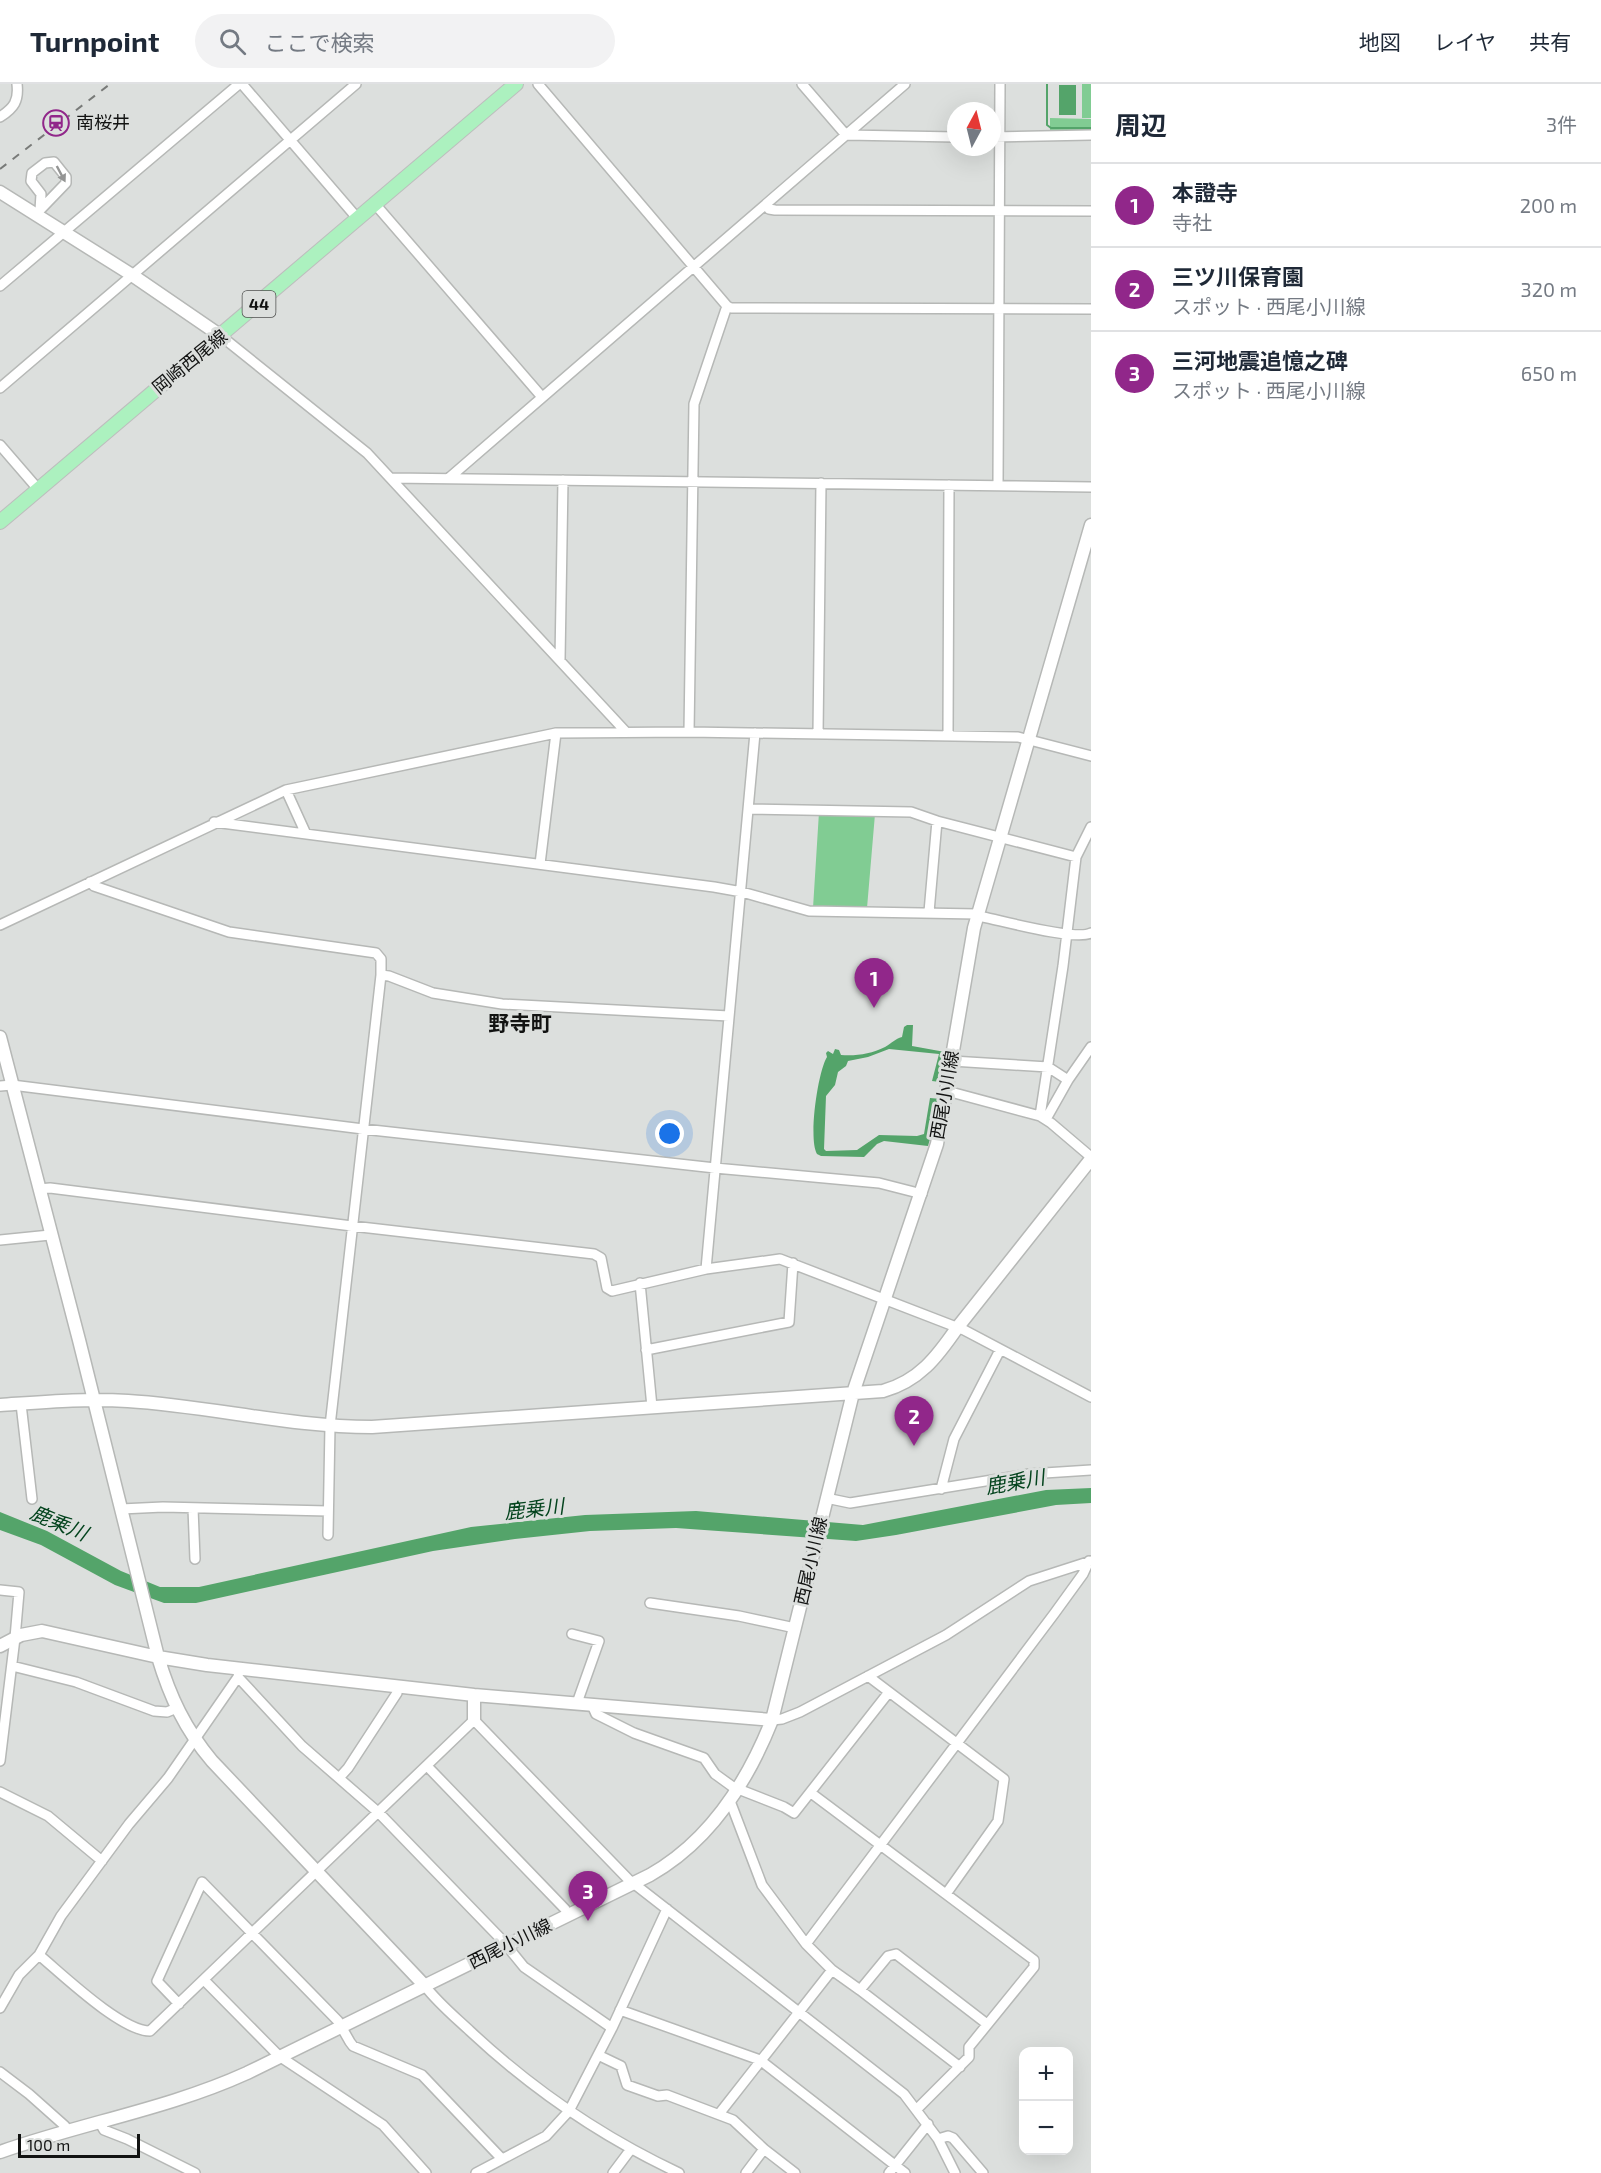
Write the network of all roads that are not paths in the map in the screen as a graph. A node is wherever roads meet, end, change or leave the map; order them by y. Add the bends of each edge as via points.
1 (17, 84) edge
2 (240, 84) edge
3 (356, 84) edge
4 (516, 84) edge
5 (538, 84) edge
6 (802, 84) edge
7 (905, 84) edge
8 (1000, 84) edge
9 (999, 102) edge
10 (0, 117) edge
11 (846, 135) junction
12 (1091, 135) edge
13 (947, 137) edge
14 (1001, 137) edge
15 (290, 140) junction
16 (997, 156) edge
17 (0, 192) edge
18 (375, 204) junction
19 (766, 205) junction
20 (38, 212) junction
21 (1000, 212) junction
22 (1091, 212) edge
23 (358, 219) junction
24 (63, 231) junction
25 (694, 266) junction
26 (132, 275) junction
27 (0, 286) edge
28 (727, 306) junction
29 (1000, 308) junction
30 (1091, 309) edge
31 (221, 336) junction
32 (0, 388) edge
33 (542, 397) junction
34 (0, 446) edge
35 (391, 478) junction
36 (449, 478) junction
37 (563, 480) junction
38 (692, 481) junction
39 (821, 483) junction
40 (950, 485) junction
41 (998, 485) junction
42 (1091, 487) edge
43 (39, 489) junction
44 (0, 522) edge
45 (1091, 525) edge
46 (560, 660) junction
47 (626, 732) junction
48 (689, 732) junction
49 (556, 733) junction
50 (755, 733) junction
51 (818, 734) junction
52 (948, 735) junction
53 (1029, 738) junction
54 (1091, 756) edge
55 (286, 790) junction
56 (748, 809) junction
57 (937, 820) junction
58 (214, 822) junction
59 (1091, 827) edge
60 (306, 834) junction
61 (1000, 837) junction
62 (1076, 857) junction
63 (540, 864) junction
64 (90, 882) junction
65 (742, 891) junction
66 (929, 912) junction
67 (977, 914) junction
68 (0, 925) edge
69 (1091, 933) edge
70 (1066, 934) junction
71 (381, 975) junction
72 (729, 1016) junction
73 (0, 1037) edge
74 (1091, 1047) edge
75 (952, 1061) junction
76 (1048, 1067) junction
77 (1068, 1080) junction
78 (6, 1086) edge
79 (947, 1091) junction
80 (1043, 1117) junction
81 (363, 1128) junction
82 (1091, 1158) edge
83 (715, 1168) junction
84 (39, 1189) junction
85 (922, 1194) junction
86 (352, 1226) junction
87 (50, 1235) junction
88 (0, 1240) edge
89 (793, 1263) junction
90 (706, 1269) junction
91 (640, 1283) junction
92 (884, 1299) junction
93 (957, 1328) junction
94 (646, 1350) junction
95 (1000, 1350) junction
96 (853, 1393) junction
97 (1091, 1397) edge
98 (93, 1399) junction
99 (21, 1404) junction
100 (0, 1406) edge
101 (652, 1407) junction
102 (330, 1426) junction
103 (1091, 1470) edge
104 (941, 1489) junction
105 (32, 1499) dead end
106 (825, 1501) junction
107 (193, 1508) junction
108 (121, 1509) junction
109 (328, 1511) junction
110 (328, 1534) dead end
111 (195, 1559) dead end
112 (1090, 1561) edge
113 (0, 1590) edge
114 (650, 1603) dead end
115 (795, 1628) junction
116 (572, 1634) dead end
117 (15, 1638) junction
118 (0, 1647) edge
119 (158, 1657) junction
120 (12, 1666) junction
121 (238, 1673) junction
122 (868, 1676) junction
123 (398, 1686) junction
124 (889, 1692) junction
125 (474, 1695) junction
126 (577, 1703) junction
127 (592, 1705) junction
128 (177, 1708) junction
129 (474, 1720) junction
130 (772, 1720) junction
131 (194, 1740) junction
132 (957, 1743) junction
133 (0, 1761) edge
134 (427, 1766) junction
135 (339, 1778) junction
136 (737, 1789) junction
137 (0, 1792) edge
138 (811, 1793) junction
139 (730, 1801) junction
140 (379, 1813) junction
141 (881, 1845) junction
142 (102, 1861) junction
143 (318, 1872) junction
144 (634, 1883) junction
145 (946, 1894) junction
146 (667, 1909) junction
147 (568, 1915) junction
148 (253, 1933) junction
149 (806, 1944) junction
150 (506, 1945) junction
151 (39, 1955) junction
152 (832, 1970) junction
153 (204, 1980) junction
154 (425, 1986) junction
155 (860, 1990) junction
156 (179, 2004) junction
157 (0, 2008) edge
158 (620, 2010) junction
159 (800, 2012) junction
160 (987, 2024) junction
161 (342, 2026) junction
162 (612, 2028) junction
163 (598, 2055) junction
164 (279, 2056) junction
165 (760, 2061) junction
166 (960, 2067) junction
167 (0, 2072) edge
168 (917, 2109) junction
169 (569, 2111) junction
170 (719, 2114) junction
171 (100, 2123) junction
172 (928, 2124) junction
173 (67, 2132) junction
174 (938, 2139) junction
175 (631, 2149) junction
176 (764, 2149) junction
177 (0, 2152) edge
178 (502, 2159) junction
179 (892, 2169) edge
180 (195, 2173) edge
181 (426, 2173) edge
182 (476, 2173) edge
183 (613, 2173) edge
184 (679, 2173) edge
185 (746, 2173) edge
186 (795, 2173) edge
187 (905, 2173) edge
188 (955, 2173) edge
189 (983, 2173) edge

1 - 10 street via 15,105
2 - 15 street
2 - 24 street
3 - 15 street
4 - 18 main road, 岡崎西尾線 / 44
5 - 25 street
6 - 11 street
7 - 11 street
8 - 9 street
11 - 13 street
11 - 19 street
12 - 14 street
15 - 23 street
15 - 26 street
16 - 21 street
17 - 20 street
18 - 23 main road, 岡崎西尾線 / 44
18 - 33 street
19 - 21 street via 775,210
19 - 25 street
20 -> 20 street via 41,194 32,181 32,173 45,163 54,162 66,183
20 - 24 street
21 - 22 street
21 - 29 street
23 - 31 main road, 岡崎西尾線 / 44
24 - 26 street
24 - 27 street
25 - 28 street
25 - 33 street
26 - 31 street
26 - 32 street
28 - 29 street
28 - 38 street via 695,398
29 - 30 street
29 - 41 street
31 - 35 street via 357,444
31 - 43 main road, 岡崎西尾線 / 44
33 - 36 street
34 - 43 street
35 - 36 street
35 - 46 street
36 - 37 street
37 - 38 street
37 - 46 street
38 - 39 street
38 - 48 street
39 - 40 street
39 - 51 street
40 - 41 street
40 - 52 street
41 - 42 street
43 - 44 main road, 岡崎西尾線 / 44
45 - 53 street, 西尾小川線
46 - 47 street
47 - 48 street
47 - 49 street
48 - 50 street
49 - 55 street
49 - 63 street
50 - 51 street
50 - 56 street
51 - 52 street
52 - 53 street
53 - 54 street
53 - 61 street, 西尾小川線
55 - 58 street
55 - 60 street
56 - 57 street via 911,812
56 - 65 street
57 - 61 street
57 - 66 street
58 - 60 street
58 - 64 street
59 - 62 street
60 - 63 street
61 - 62 street
61 - 67 street, 西尾小川線
62 - 70 street
63 - 65 street
64 - 68 street
64 - 71 street via 229,932 376,953 381,959
65 - 66 street via 809,911
65 - 72 street
66 - 67 street
67 - 70 street
67 - 75 street, 西尾小川線
69 - 70 street
70 - 76 street
71 - 72 street via 433,993 502,1004
71 - 81 street
72 - 83 street
73 - 78 street
74 - 77 street
75 - 76 street
75 - 79 street, 西尾小川線
76 - 77 street
76 - 80 street
77 - 80 street
78 - 81 street
78 - 84 street
79 - 80 street
79 - 85 street, 西尾小川線
80 - 82 street
81 - 83 street
81 - 86 street
82 - 93 street
83 - 85 street via 879,1184
83 - 90 street
84 - 86 street
84 - 87 street
85 - 92 street, 西尾小川線
86 - 91 street via 594,1254 601,1258 609,1290
86 - 102 street
87 - 88 street
87 - 98 street
89 - 90 street via 776,1259
89 - 92 street
89 - 94 street via 789,1322
90 - 91 street
91 - 94 street
92 - 93 street
92 - 96 street, 西尾小川線
93 - 95 street
93 - 96 street via 937,1356 911,1380 883,1391
94 - 101 street
95 - 97 street
95 - 104 street via 954,1439
96 - 101 street
96 - 106 street, 西尾小川線
98 - 99 street
98 - 102 street via 175,1405
98 - 108 street
99 - 100 street
99 - 105 street
101 - 102 street via 396,1426
102 - 109 street
103 - 104 street via 1029,1474
104 - 106 street via 850,1503
106 - 115 street, 西尾小川線
107 - 108 street
107 - 109 street
107 - 111 street
108 - 119 street
109 - 110 street
112 - 122 street via 1029,1581 946,1635
112 - 132 street
113 - 117 street via 19,1592
114 - 115 street
115 - 130 street, 西尾小川線
116 - 126 street via 599,1641
117 - 118 street
117 - 119 street via 42,1630
117 - 120 street
119 - 121 street
119 - 128 street
120 - 128 street via 76,1682 154,1711
120 - 133 street
121 - 123 street
121 - 131 street
121 - 135 street via 287,1731
122 - 124 street
122 - 130 street via 800,1712
123 - 125 street
123 - 135 street
124 - 132 street
124 - 138 street
125 - 126 street
125 - 129 street
126 - 127 street
127 - 130 street
127 - 136 street via 596,1714 634,1733 704,1758 715,1774
128 - 131 street
129 - 134 street
129 - 144 street
130 - 136 street, 西尾小川線
131 - 142 street
131 - 143 street
132 - 141 street
132 - 145 street via 1005,1782 998,1821
134 - 140 street
134 - 147 street
135 - 140 street
136 - 138 street via 794,1813
136 - 139 street, 西尾小川線
137 - 142 street via 48,1816
138 - 141 street
139 - 144 street, 西尾小川線 via 688,1850
139 - 149 street via 762,1885
140 - 143 street
140 - 150 street
141 - 145 street
141 - 149 street
142 - 151 street via 61,1916
143 - 148 street
143 - 154 street
144 - 146 street
144 - 147 street, 西尾小川線
145 - 160 street via 1034,1960 1034,1966
146 - 158 street
146 - 159 street
147 - 150 street, 西尾小川線
148 - 153 street
148 - 156 street via 202,1882 157,1981
148 - 161 street
149 - 152 street
150 - 154 street, 西尾小川線
150 - 162 street via 524,1967
151 - 156 street via 121,2022 144,2031 153,2030
151 - 157 street via 19,1975
152 - 155 street
152 - 159 street
153 - 156 street
153 - 164 street
154 - 161 street, 西尾小川線
154 - 169 street via 506,2065
155 - 160 street via 888,1956 896,1954
155 - 166 street
158 - 162 street
158 - 165 street
159 - 165 street
159 - 168 street via 898,2088
160 - 166 street via 969,2047 969,2057
161 - 164 street, 西尾小川線
161 - 178 street via 353,2046 422,2075
162 - 163 street
163 - 169 street
163 - 170 street via 621,2066 627,2085
164 - 171 street, 西尾小川線 via 194,2095
164 - 181 street via 383,2125
165 - 170 street
165 - 179 street
166 - 168 street
167 - 173 street via 41,2103 66,2126
168 - 172 street
169 - 175 street
169 - 178 street via 546,2136
170 - 176 street via 738,2123
171 - 173 street, 西尾小川線
171 - 180 street via 104,2130
172 - 174 street
172 - 179 street
173 - 177 street, 西尾小川線
174 - 188 street
174 - 189 street via 953,2138
175 - 183 street
175 - 184 street
176 - 185 street
176 - 186 street
178 - 182 street
179 - 187 street

